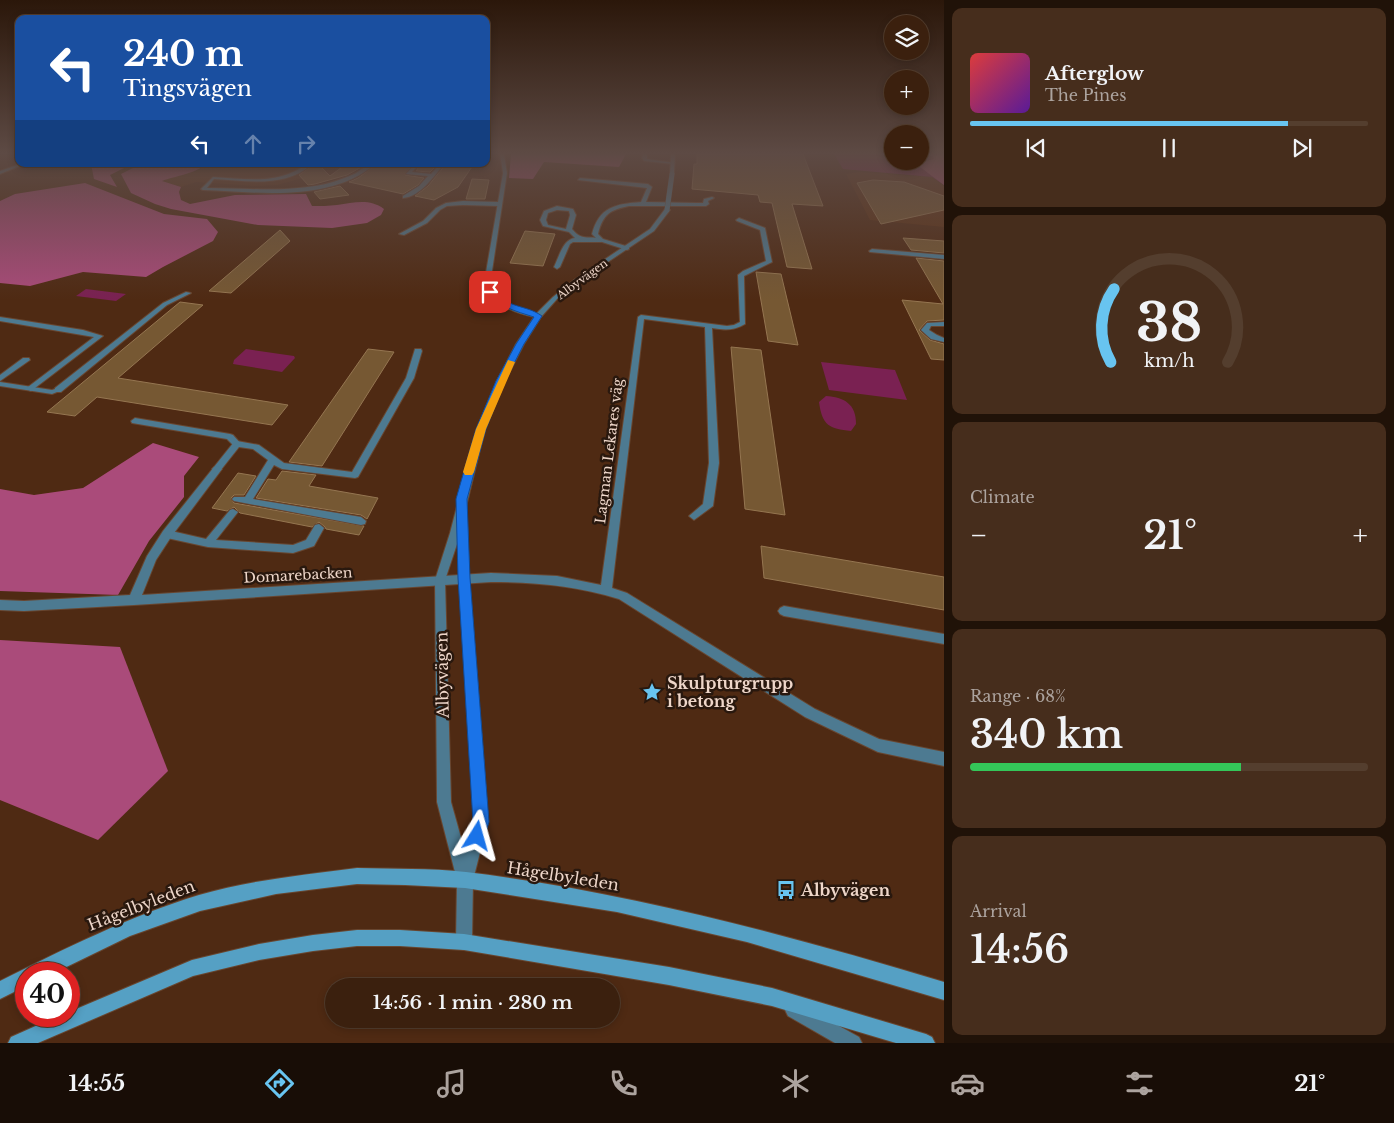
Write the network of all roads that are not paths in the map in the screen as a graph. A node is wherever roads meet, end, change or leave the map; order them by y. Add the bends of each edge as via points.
1 (669, 203) edge
2 (706, 203) edge
3 (499, 204) joint
4 (643, 204) joint
5 (739, 220) dead end
6 (570, 231) junction
7 (402, 234) dead end
8 (582, 240) junction
9 (601, 240) junction
10 (627, 248) junction
11 (872, 251) dead end
12 (944, 257) edge
13 (557, 267) dead end
14 (188, 293) dead end
15 (538, 316) junction
16 (0, 319) edge
17 (944, 324) edge
18 (708, 326) junction
19 (944, 340) edge
20 (418, 351) dead end
21 (26, 360) dead end
22 (0, 379) edge
23 (0, 384) edge
24 (31, 388) junction
25 (135, 421) dead end
26 (237, 444) junction
27 (273, 459) junction
28 (462, 499) junction
29 (232, 512) dead end
30 (694, 516) dead end
31 (360, 521) dead end
32 (319, 528) dead end
33 (167, 534) junction
34 (208, 543) junction
35 (464, 578) junction
36 (440, 580) junction
37 (606, 590) junction
38 (134, 600) junction
39 (0, 605) edge
40 (784, 611) dead end
41 (944, 638) edge
42 (944, 759) edge
43 (465, 880) junction
44 (464, 942) junction
45 (57, 962) edge
46 (15, 982) edge
47 (0, 990) edge
48 (944, 992) edge
49 (772, 997) junction
50 (18, 1043) edge
51 (853, 1043) edge
52 (926, 1043) edge

1 - 10 street, Albyvägen, bridge via 652,230
2 - 4 street
3 - 7 street via 446,205 425,222
3 - 15 street via 487,284 498,300 516,310
4 - 9 street via 624,206 603,215 595,231
5 - 18 street via 763,229 769,262 741,275 743,324 736,327
6 - 6 street via 571,210 557,208 546,212 543,220 546,226
6 - 8 street
8 - 9 street
8 - 13 street via 568,243
9 - 10 street
10 - 15 street, Albyvägen via 555,298
11 - 12 street
14 - 24 street via 166,304 58,390
15 - 28 street, Albyvägen via 501,381 481,429
16 - 24 street via 99,336
17 - 19 street via 929,324 925,330
18 - 30 street via 714,464 708,506
18 - 37 street, Lagman Lekares väg via 641,317
20 - 27 street via 410,378 355,475 282,466
21 - 22 street
23 - 24 street
25 - 26 street via 230,437
26 - 27 street via 256,447
26 - 33 street
27 - 31 street via 242,500
28 - 35 street, Albyvägen
28 - 36 street, Albyvägen
29 - 34 street
32 - 34 street via 310,542 293,549
33 - 34 street
33 - 38 street via 151,559
35 - 36 street, Domarebacken
35 - 37 street via 542,577
35 - 43 street, Albyvägen via 481,822
36 - 38 street, Domarebacken
36 - 43 street, Albyvägen via 444,802
37 - 42 street via 623,596 810,713 878,745
38 - 39 street, Domarebacken
40 - 41 street
43 - 44 street, Albyvägen
43 - 45 main road, Hågelbyleden via 357,876 276,886 182,909 127,929
43 - 48 main road, Hågelbyleden via 617,904 747,934
44 - 49 main road via 669,976
44 - 50 main road via 357,938 259,952 192,968
46 - 47 main road
49 - 51 street
49 - 52 main road

